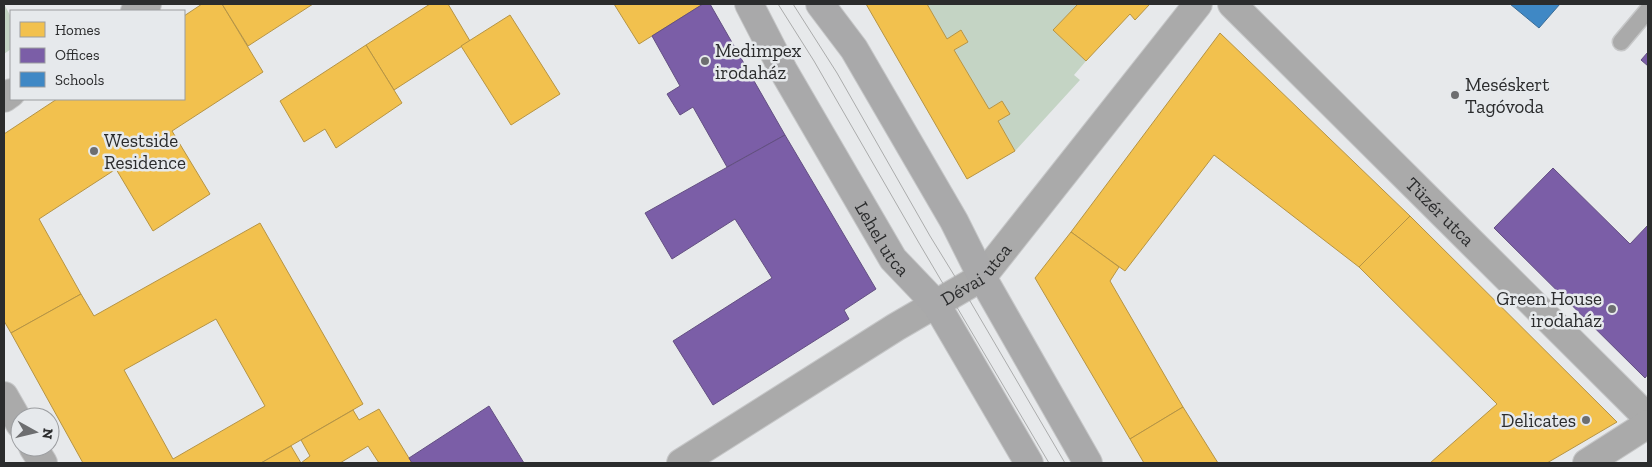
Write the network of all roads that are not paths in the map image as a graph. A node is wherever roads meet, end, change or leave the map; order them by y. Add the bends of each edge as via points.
1 (749, 4) edge
2 (820, 4) edge
3 (1198, 4) edge
4 (1232, 4) edge
5 (1648, 10) edge
6 (1621, 42) dead end
7 (982, 277) junction
8 (936, 304) junction
9 (4, 396) edge
10 (10, 407) edge
11 (1648, 418) edge
12 (1648, 424) edge
13 (681, 463) edge
14 (1029, 463) edge
15 (1088, 463) edge
16 (1587, 463) edge

1 - 8 main road, Lehel utca via 783,70 893,259
2 - 7 main road via 854,49 954,221
3 - 7 street, Dévai utca
4 - 11 street, Tüzér utca
5 - 6 lane
7 - 8 street, Dévai utca
7 - 15 main road
8 - 13 street, Dévai utca
8 - 14 main road, Lehel utca
9 - 10 street
12 - 16 street

